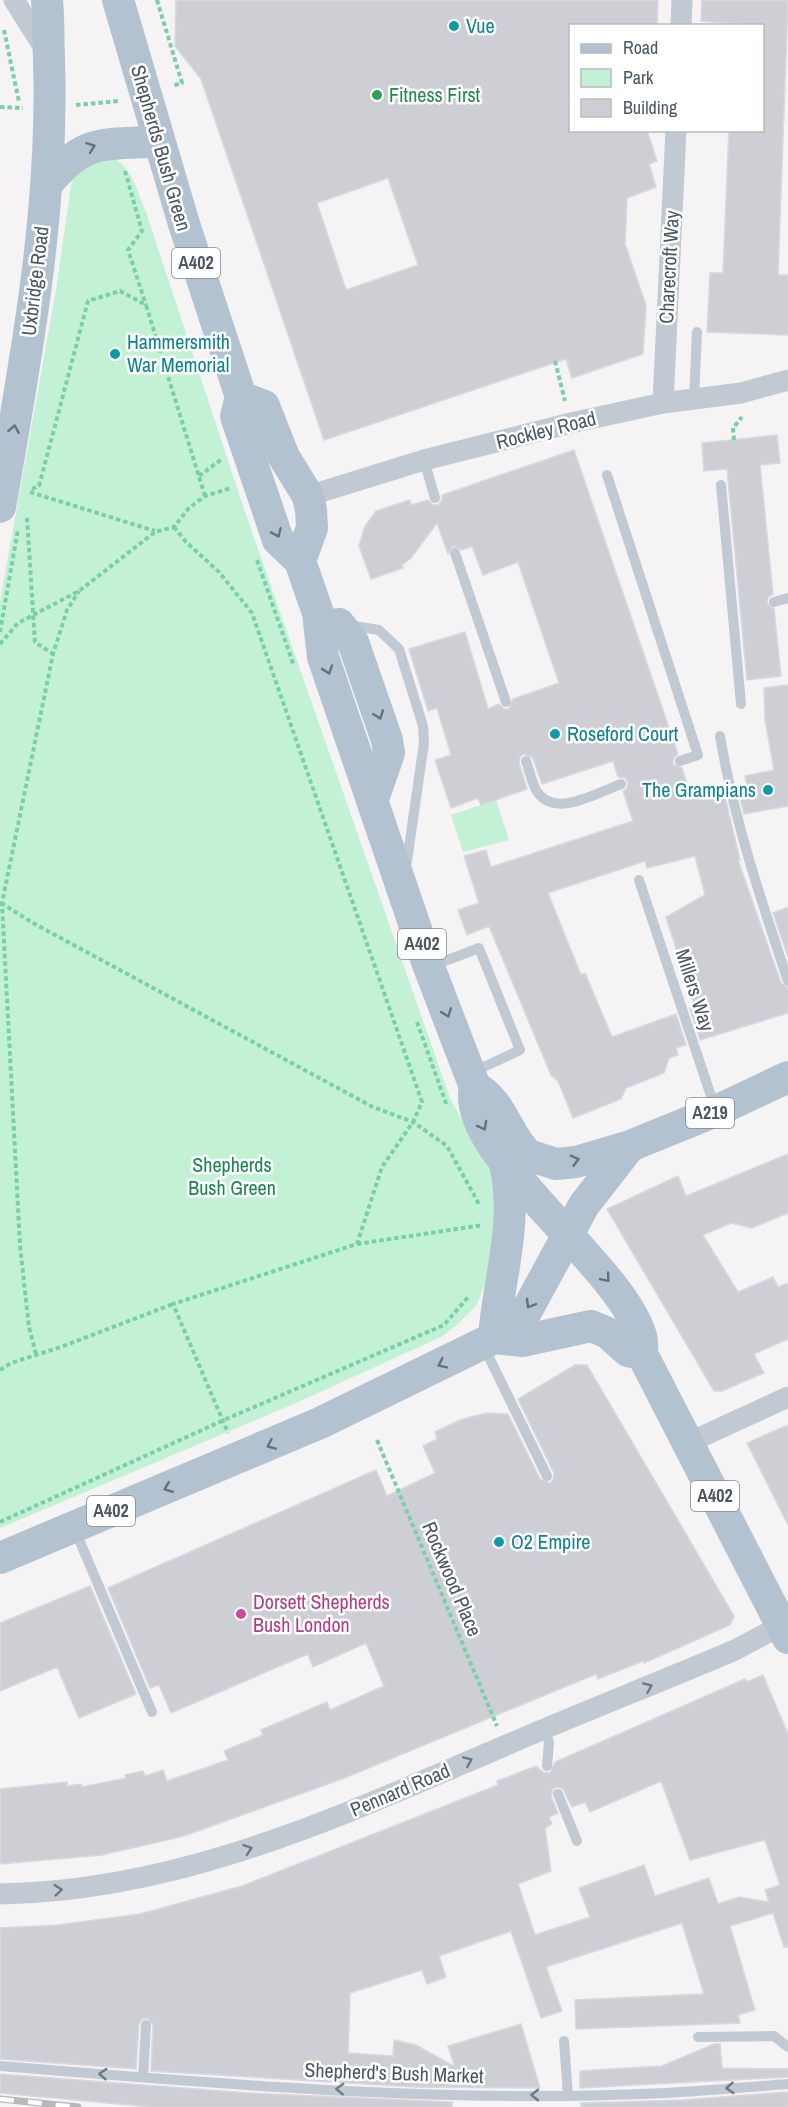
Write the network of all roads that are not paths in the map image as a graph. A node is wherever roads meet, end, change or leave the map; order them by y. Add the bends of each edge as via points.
1 (14, 0) edge
2 (47, 0) edge
3 (118, 0) edge
4 (682, 0) edge
5 (681, 24) edge
6 (48, 54) junction
7 (676, 132) edge
8 (159, 141) junction
9 (47, 184) junction
10 (697, 332) dead end
11 (788, 380) edge
12 (241, 397) junction
13 (694, 399) junction
14 (663, 404) junction
15 (424, 460) junction
16 (607, 475) dead end
17 (721, 485) dead end
18 (308, 496) junction
19 (435, 498) dead end
20 (19, 508) edge
21 (454, 553) dead end
22 (300, 561) junction
23 (788, 598) edge
24 (774, 602) dead end
25 (328, 618) junction
26 (506, 702) dead end
27 (741, 704) dead end
28 (720, 736) dead end
29 (526, 761) dead end
30 (680, 761) dead end
31 (621, 784) dead end
32 (639, 880) dead end
33 (403, 889) junction
34 (429, 967) junction
35 (788, 981) edge
36 (788, 1077) edge
37 (472, 1080) junction
38 (716, 1111) junction
39 (630, 1146) junction
40 (504, 1161) junction
41 (568, 1234) junction
42 (488, 1341) junction
43 (642, 1354) junction
44 (788, 1397) edge
45 (688, 1443) junction
46 (547, 1476) dead end
47 (73, 1526) junction
48 (0, 1558) edge
49 (785, 1632) edge
50 (152, 1712) dead end
51 (544, 1728) junction
52 (547, 1766) dead end
53 (558, 1794) dead end
54 (577, 1841) dead end
55 (0, 1894) edge
56 (146, 2025) dead end
57 (698, 2037) dead end
58 (564, 2041) dead end
59 (788, 2047) edge
60 (0, 2066) edge
61 (143, 2077) junction
62 (788, 2084) edge
63 (568, 2095) junction

1 - 6 street
2 - 6 main road, Uxbridge Road
3 - 8 main road, Shepherds Bush Green / A402
4 - 5 street
6 - 9 main road, Uxbridge Road
7 - 14 street, Charecroft Way
9 -> 8 main road via 70,158 87,147
8 - 12 main road, Shepherds Bush Green / A402
20 -> 9 main road, Uxbridge Road via 23,373
10 - 13 lane
11 - 13 street, Rockley Road via 741,393
12 - 18 main road via 264,406 284,457
12 -> 22 main road, Shepherds Bush Green / A402 via 236,416 278,540
13 - 14 street, Rockley Road
14 - 15 street, Rockley Road
15 - 18 street, Rockley Road
15 - 19 lane
16 - 30 lane via 698,755
17 - 27 lane via 736,607
18 - 22 main road via 312,528
21 - 26 lane
22 - 25 main road, Shepherds Bush Green / A402
23 - 24 lane
25 -> 33 main road, Shepherds Bush Green / A402 via 323,657
25 - 33 lane via 379,630 399,649 423,726 424,743
28 - 35 lane via 748,860
29 - 31 lane via 536,790 551,803 565,804
32 - 38 lane, Millers Way
33 - 34 main road, Shepherds Bush Green / A402
34 -> 37 main road, Shepherds Bush Green / A402
34 - 37 lane via 478,948 520,1050
36 - 38 main road, A219
37 -> 39 main road, Shepherds Bush Green / A219 via 495,1103 523,1150 536,1159 556,1164 576,1162
37 -> 40 main road, Shepherds Bush Green / A402 via 475,1113
38 - 39 main road, A219
39 - 41 main road, A219 via 584,1205
40 - 41 main road, Shepherds Bush Green / A402
40 - 42 main road, Shepherds Bush Green / A402 via 510,1188 507,1258
41 -> 42 main road, A219 via 526,1312
41 -> 43 main road, A402 via 620,1296 642,1337
42 - 43 main road via 522,1341 591,1326 608,1333 628,1351
42 - 46 lane
42 -> 47 main road, A402 via 320,1423
43 - 45 main road, A402
44 - 45 street
45 - 49 main road, A402
47 - 48 main road, A402
47 - 50 lane
51 -> 49 street, Pennard Road
51 - 52 lane via 549,1742
55 -> 51 street, Pennard Road via 118,1884 211,1862 387,1796
53 - 54 lane
56 - 61 lane
57 - 59 lane via 774,2036
58 - 63 lane
61 -> 60 lane, Shepherd's Bush Market
63 -> 61 lane, Shepherd's Bush Market via 410,2092
62 -> 63 lane, Shepherd's Bush Market

